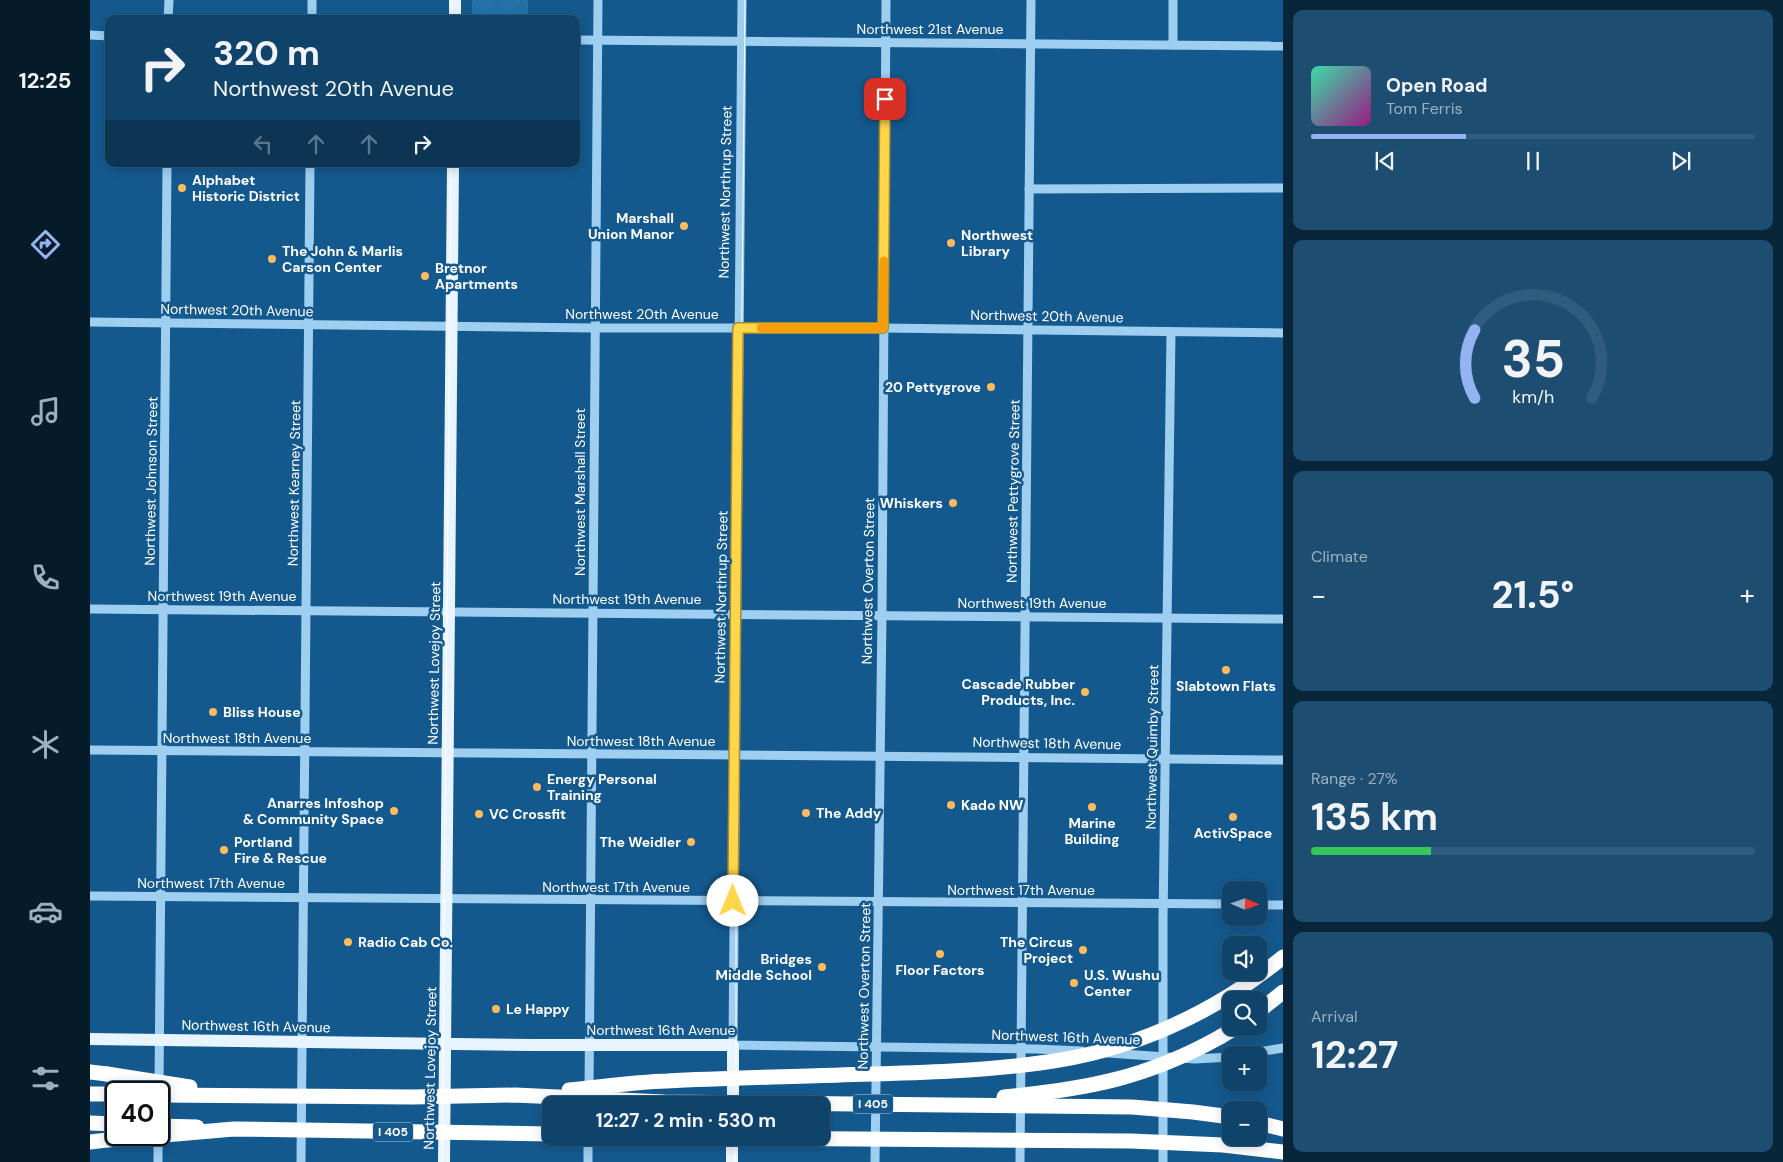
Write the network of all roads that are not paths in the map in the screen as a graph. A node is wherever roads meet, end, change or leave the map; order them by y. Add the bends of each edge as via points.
1 (169, 0) edge
2 (312, 0) edge
3 (455, 0) edge
4 (598, 0) edge
5 (742, 0) edge
6 (886, 0) edge
7 (1030, 0) edge
8 (1173, 0) edge
9 (168, 15) edge
10 (312, 15) edge
11 (455, 15) edge
12 (90, 35) edge
13 (105, 36) edge
14 (580, 40) edge
15 (598, 40) junction
16 (742, 41) junction
17 (885, 42) junction
18 (1030, 43) junction
19 (1173, 45) junction
20 (1283, 46) edge
21 (167, 167) edge
22 (310, 167) edge
23 (453, 167) edge
24 (1283, 188) edge
25 (1029, 189) junction
26 (90, 322) edge
27 (166, 322) junction
28 (309, 324) junction
29 (452, 325) junction
30 (595, 328) junction
31 (738, 328) junction
32 (883, 328) junction
33 (1028, 330) junction
34 (1171, 332) junction
35 (1283, 333) edge
36 (90, 609) edge
37 (163, 609) junction
38 (306, 610) junction
39 (449, 612) junction
40 (593, 612) junction
41 (736, 613) junction
42 (882, 615) junction
43 (1025, 617) junction
44 (1167, 618) junction
45 (1283, 619) edge
46 (90, 750) edge
47 (162, 751) junction
48 (305, 752) junction
49 (448, 754) junction
50 (592, 754) junction
51 (735, 754) junction
52 (879, 755) junction
53 (1024, 756) junction
54 (1166, 758) junction
55 (1283, 760) edge
56 (90, 896) edge
57 (161, 897) junction
58 (303, 898) junction
59 (446, 899) junction
60 (590, 901) junction
61 (733, 901) junction
62 (878, 903) junction
63 (1164, 903) junction
64 (1022, 904) junction
65 (1222, 904) edge
66 (1268, 904) edge
67 (1283, 905) edge
68 (1283, 957) edge
69 (1283, 992) edge
70 (1267, 1005) edge
71 (1222, 1036) edge
72 (90, 1039) edge
73 (159, 1040) junction
74 (302, 1041) junction
75 (445, 1043) junction
76 (589, 1045) junction
77 (733, 1045) junction
78 (876, 1047) junction
79 (1283, 1048) edge
80 (1022, 1049) junction
81 (1267, 1051) edge
82 (1162, 1056) junction
83 (1222, 1058) edge
84 (90, 1072) edge
85 (159, 1081) edge
86 (90, 1094) edge
87 (105, 1094) edge
88 (170, 1094) edge
89 (234, 1095) junction
90 (515, 1095) junction
91 (589, 1096) edge
92 (733, 1096) edge
93 (830, 1113) edge
94 (1222, 1117) edge
95 (90, 1124) edge
96 (105, 1124) edge
97 (1267, 1125) edge
98 (170, 1126) edge
99 (234, 1128) junction
100 (1283, 1129) edge
101 (542, 1134) edge
102 (830, 1139) edge
103 (90, 1142) edge
104 (158, 1146) edge
105 (588, 1146) edge
106 (732, 1146) edge
107 (1283, 1152) edge
108 (158, 1162) edge
109 (301, 1162) edge
110 (444, 1162) edge
111 (588, 1162) edge
112 (732, 1162) edge
113 (875, 1162) edge
114 (1020, 1162) edge
115 (1163, 1162) edge

1 - 9 street
2 - 10 street
3 - 11 main road
4 - 15 street, Northwest Marshall Street
5 - 16 street, Northwest Northrup Street
6 - 17 street, Northwest Overton Street
7 - 18 street, Northwest Pettygrove Street
8 - 19 street
12 - 13 street
14 - 15 street, Northwest 21st Avenue
15 - 16 street, Northwest 21st Avenue
15 - 30 street, Northwest Marshall Street
16 - 17 street, Northwest 21st Avenue
16 - 31 street, Northwest Northrup Street
17 - 18 street, Northwest 21st Avenue
17 - 32 street, Northwest Overton Street
18 - 19 street, Northwest 21st Avenue
18 - 25 street, Northwest Pettygrove Street
19 - 20 street, Northwest 21st Avenue
21 - 27 street, Northwest Johnson Street
22 - 28 street, Northwest Kearney Street
23 - 29 main road, Northwest Lovejoy Street
24 - 25 street
25 - 33 street, Northwest Pettygrove Street
26 - 27 street, Northwest 20th Avenue
27 - 28 street, Northwest 20th Avenue
27 - 37 street, Northwest Johnson Street
28 - 29 street, Northwest 20th Avenue
28 - 38 street, Northwest Kearney Street
29 - 30 street, Northwest 20th Avenue
29 - 39 main road, Northwest Lovejoy Street
30 - 31 street, Northwest 20th Avenue
30 - 40 street, Northwest Marshall Street
31 - 32 street, Northwest 20th Avenue
31 - 41 street, Northwest Northrup Street
32 - 33 street, Northwest 20th Avenue
32 - 42 street, Northwest Overton Street
33 - 34 street, Northwest 20th Avenue
33 - 43 street, Northwest Pettygrove Street
34 - 35 street, Northwest 20th Avenue
34 - 44 street, Northwest Quimby Street
36 - 37 street, Northwest 19th Avenue
37 - 38 street, Northwest 19th Avenue
37 - 47 street, Northwest Johnson Street
38 - 39 street, Northwest 19th Avenue
38 - 48 street, Northwest Kearney Street
39 - 40 street, Northwest 19th Avenue
39 - 49 main road, Northwest Lovejoy Street
40 - 41 street, Northwest 19th Avenue
40 - 50 street, Northwest Marshall Street
41 - 42 street, Northwest 19th Avenue
41 - 51 street, Northwest Northrup Street
42 - 43 street, Northwest 19th Avenue
42 - 52 street, Northwest Overton Street
43 - 44 street, Northwest 19th Avenue
43 - 53 street, Northwest Pettygrove Street
44 - 45 street, Northwest 19th Avenue
44 - 54 street, Northwest Quimby Street
46 - 47 street, Northwest 18th Avenue
47 - 48 street, Northwest 18th Avenue
47 - 57 street, Northwest Johnson Street
48 - 49 street, Northwest 18th Avenue
48 - 58 street, Northwest Kearney Street
49 - 50 street, Northwest 18th Avenue
49 - 59 main road, Northwest Lovejoy Street
50 - 51 street, Northwest 18th Avenue
50 - 60 street, Northwest Marshall Street
51 - 52 street, Northwest 18th Avenue
51 - 61 street, Northwest Northrup Street
52 - 53 street, Northwest 18th Avenue
52 - 62 street, Northwest Overton Street
53 - 54 street, Northwest 18th Avenue
53 - 64 street, Northwest Pettygrove Street
54 - 55 street, Northwest 18th Avenue
54 - 63 street, Northwest Quimby Street
56 - 57 street, Northwest 17th Avenue
57 - 58 street, Northwest 17th Avenue
57 - 73 street, Northwest Johnson Street
58 - 59 street, Northwest 17th Avenue
58 - 74 street, Northwest Kearney Street
59 - 60 street, Northwest 17th Avenue
59 - 75 main road, Northwest Lovejoy Street
60 - 61 street, Northwest 17th Avenue
60 - 76 street, Northwest Marshall Street
61 - 62 street, Northwest 17th Avenue
61 - 77 street, Northwest Northrup Street
62 - 64 street, Northwest 17th Avenue
62 - 78 street, Northwest Overton Street
63 - 64 street, Northwest 17th Avenue
63 - 65 street, Northwest 17th Avenue
63 - 82 street, Northwest Quimby Street
64 - 80 street, Northwest Pettygrove Street
66 - 67 street
68 - 90 highway, bridge via 1240,989 1179,1024 1120,1046 1064,1059 971,1069 664,1081
69 - 70 highway
71 - 93 highway, bridge via 1175,1060 1127,1078 1091,1086
72 - 73 main road, Northwest 16th Avenue
73 - 74 main road, Northwest 16th Avenue
73 - 85 street, Northwest Johnson Street
74 - 75 main road, Northwest 16th Avenue
74 - 109 street, Northwest Kearney Street
75 - 76 main road, Northwest 16th Avenue
75 - 110 main road, Northwest Lovejoy Street
76 - 77 main road, Northwest 16th Avenue
76 - 91 street, Northwest Marshall Street
77 - 78 street, Northwest 16th Avenue
77 - 92 main road, Northwest Northrup Street
78 - 80 street, Northwest 16th Avenue
78 - 113 street, Northwest Overton Street
79 - 81 street
80 - 82 street, Northwest 16th Avenue
80 - 114 street, Northwest Pettygrove Street
82 - 83 street, Northwest 16th Avenue
82 - 115 street, Northwest Quimby Street
84 - 89 highway, bridge
86 - 87 highway
88 - 89 highway, I 405, bridge
89 - 90 highway, I 405, bridge
90 - 94 highway, I 405, bridge via 664,1102 1132,1107
95 - 96 highway
97 - 100 highway
98 - 99 highway, I 405, bridge
99 - 101 highway, I 405, bridge
99 - 103 highway, bridge
102 - 107 highway, bridge via 1131,1141 1223,1145
104 - 108 street
105 - 111 street
106 - 112 main road

